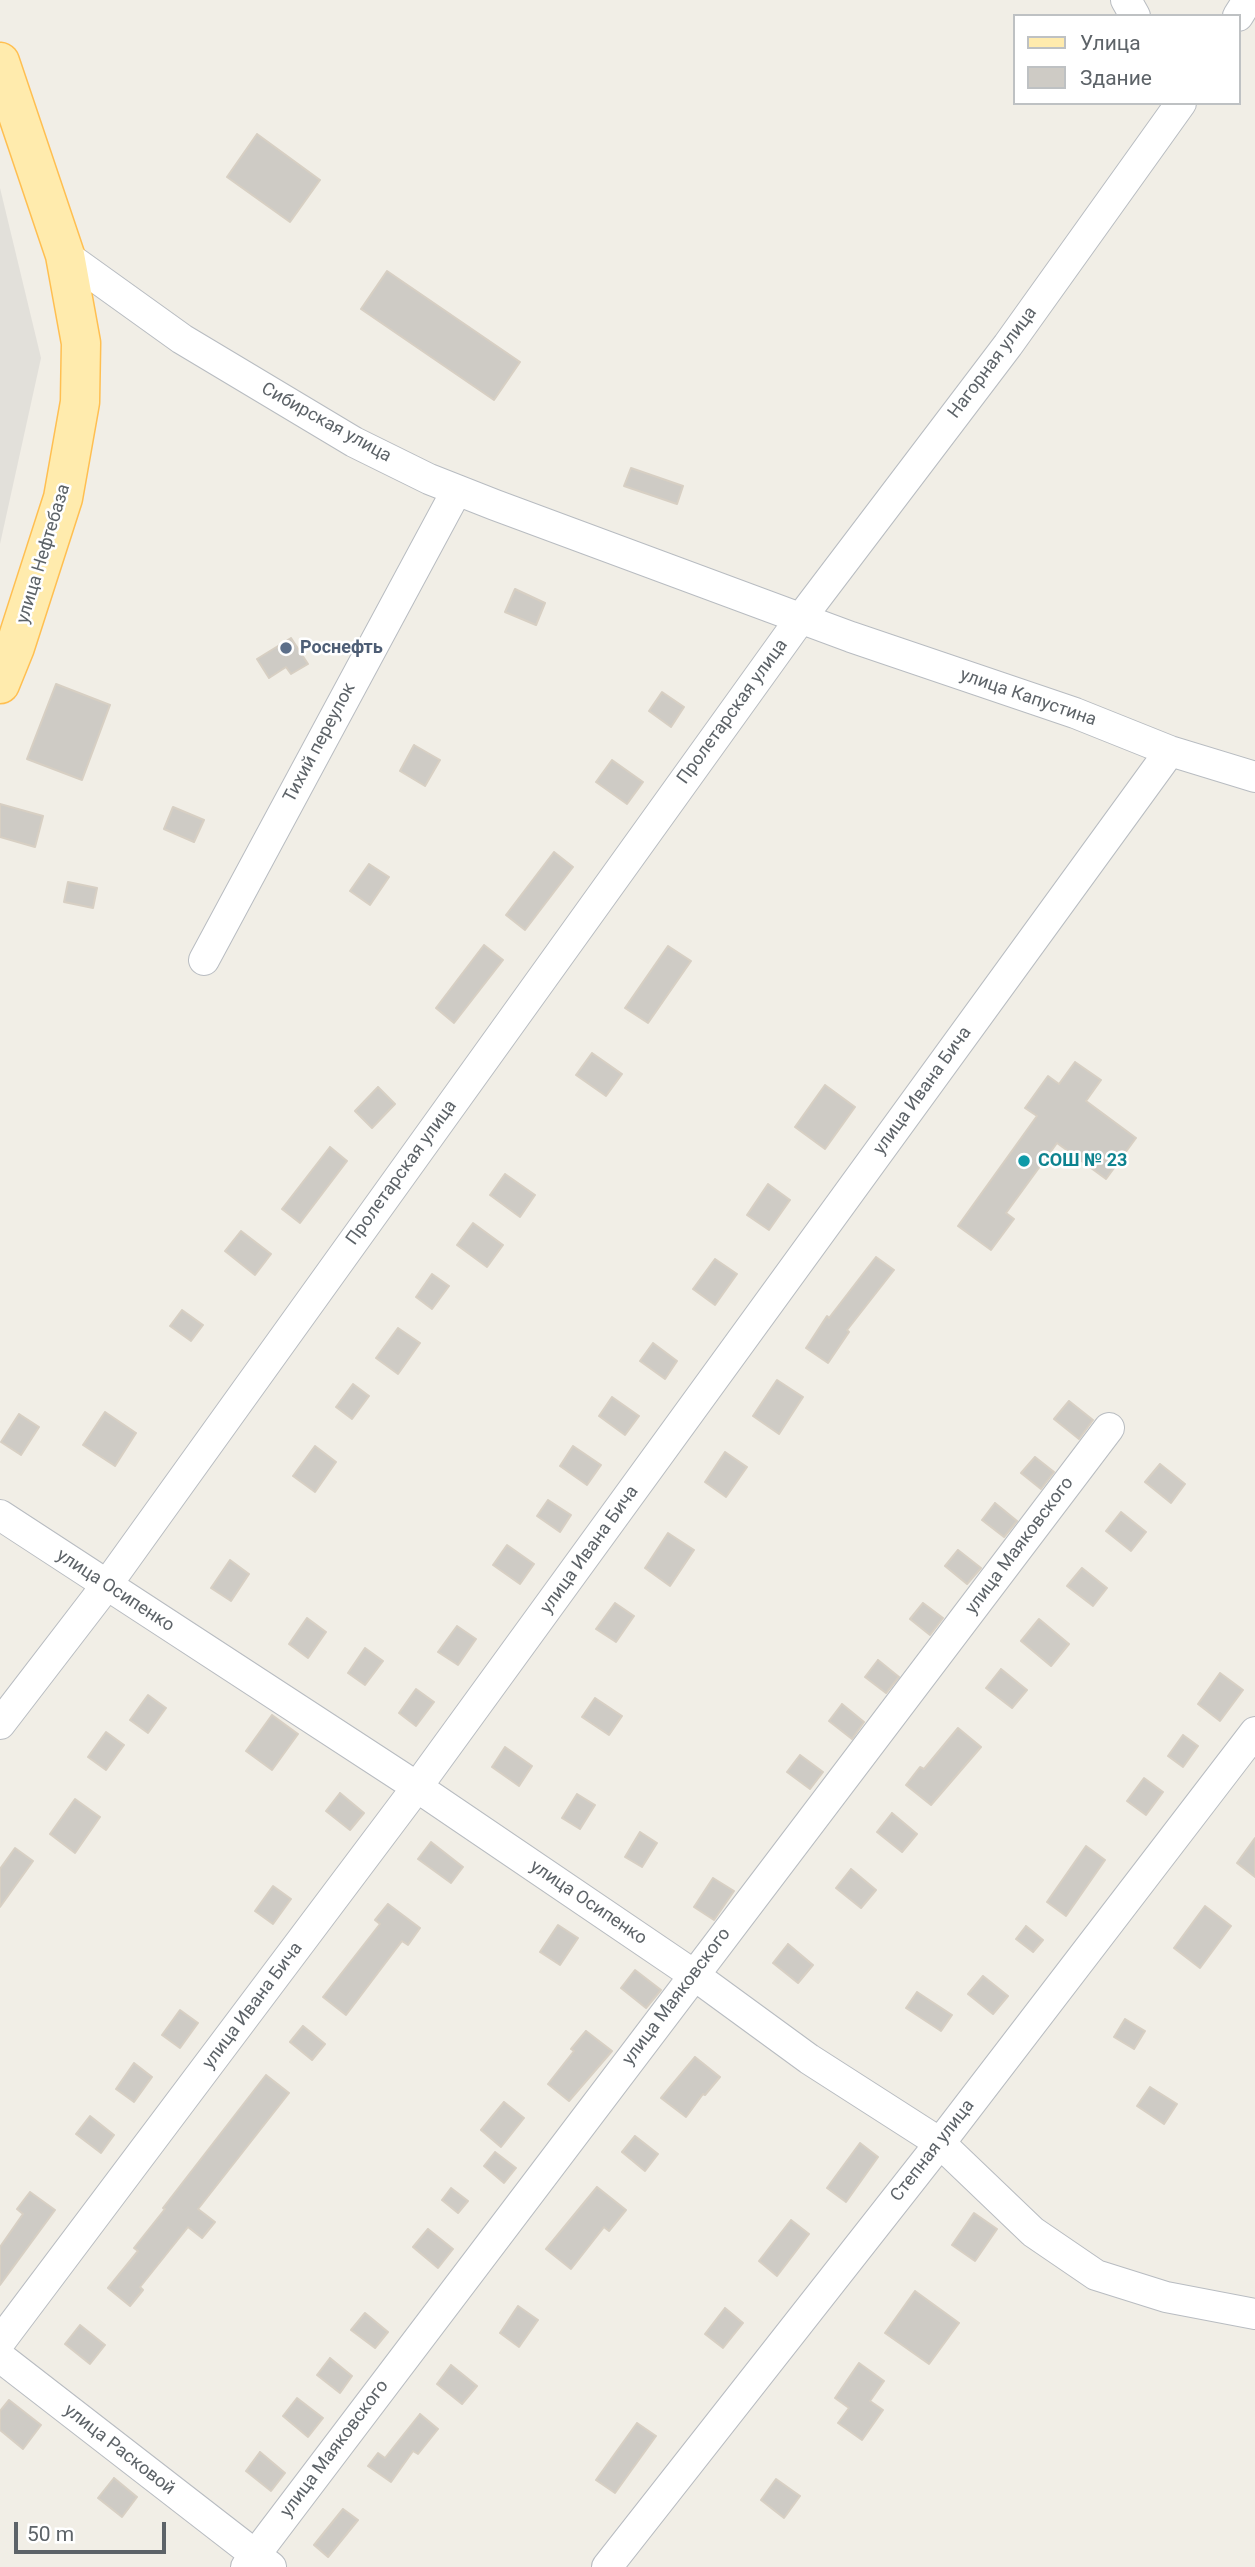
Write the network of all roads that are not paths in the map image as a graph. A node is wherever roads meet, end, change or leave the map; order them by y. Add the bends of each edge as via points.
1 (0, 62) edge
2 (1180, 105) edge
3 (65, 255) junction
4 (457, 490) junction
5 (801, 618) junction
6 (0, 684) edge
7 (1170, 751) junction
8 (1255, 777) edge
9 (204, 960) dead end
10 (1109, 1428) dead end
11 (0, 1515) edge
12 (106, 1586) junction
13 (0, 1724) edge
14 (1255, 1732) edge
15 (417, 1787) junction
16 (694, 1975) junction
17 (940, 2143) junction
18 (1255, 2314) edge
19 (0, 2342) edge
20 (0, 2357) edge
21 (258, 2563) edge
22 (607, 2567) edge

1 - 3 main road
2 - 5 street, Нагорная улица via 1008,345
3 - 4 street, Сибирская улица via 193,346 354,442
3 - 6 main road, улица Нефтебаза via 81,343 80,402 63,498
4 - 5 street, Сибирская улица
4 - 9 street, Тихий переулок
5 - 7 street, улица Капустина via 1075,713
5 - 12 street, Пролетарская улица
7 - 8 street, улица Капустина
7 - 15 street, улица Ивана Бича
10 - 16 street, улица Маяковского
11 - 12 street, улица Осипенко
12 - 13 street, Пролетарская улица
12 - 15 street, улица Осипенко
14 - 17 street, Степная улица
15 - 16 street, улица Осипенко
15 - 19 street, улица Ивана Бича
16 - 17 street, улица Осипенко via 809,2059
16 - 21 street, улица Маяковского
17 - 18 street, улица Осипенко via 1033,2232 1096,2275 1166,2297
17 - 22 street, Степная улица
20 - 21 street, улица Расковой

